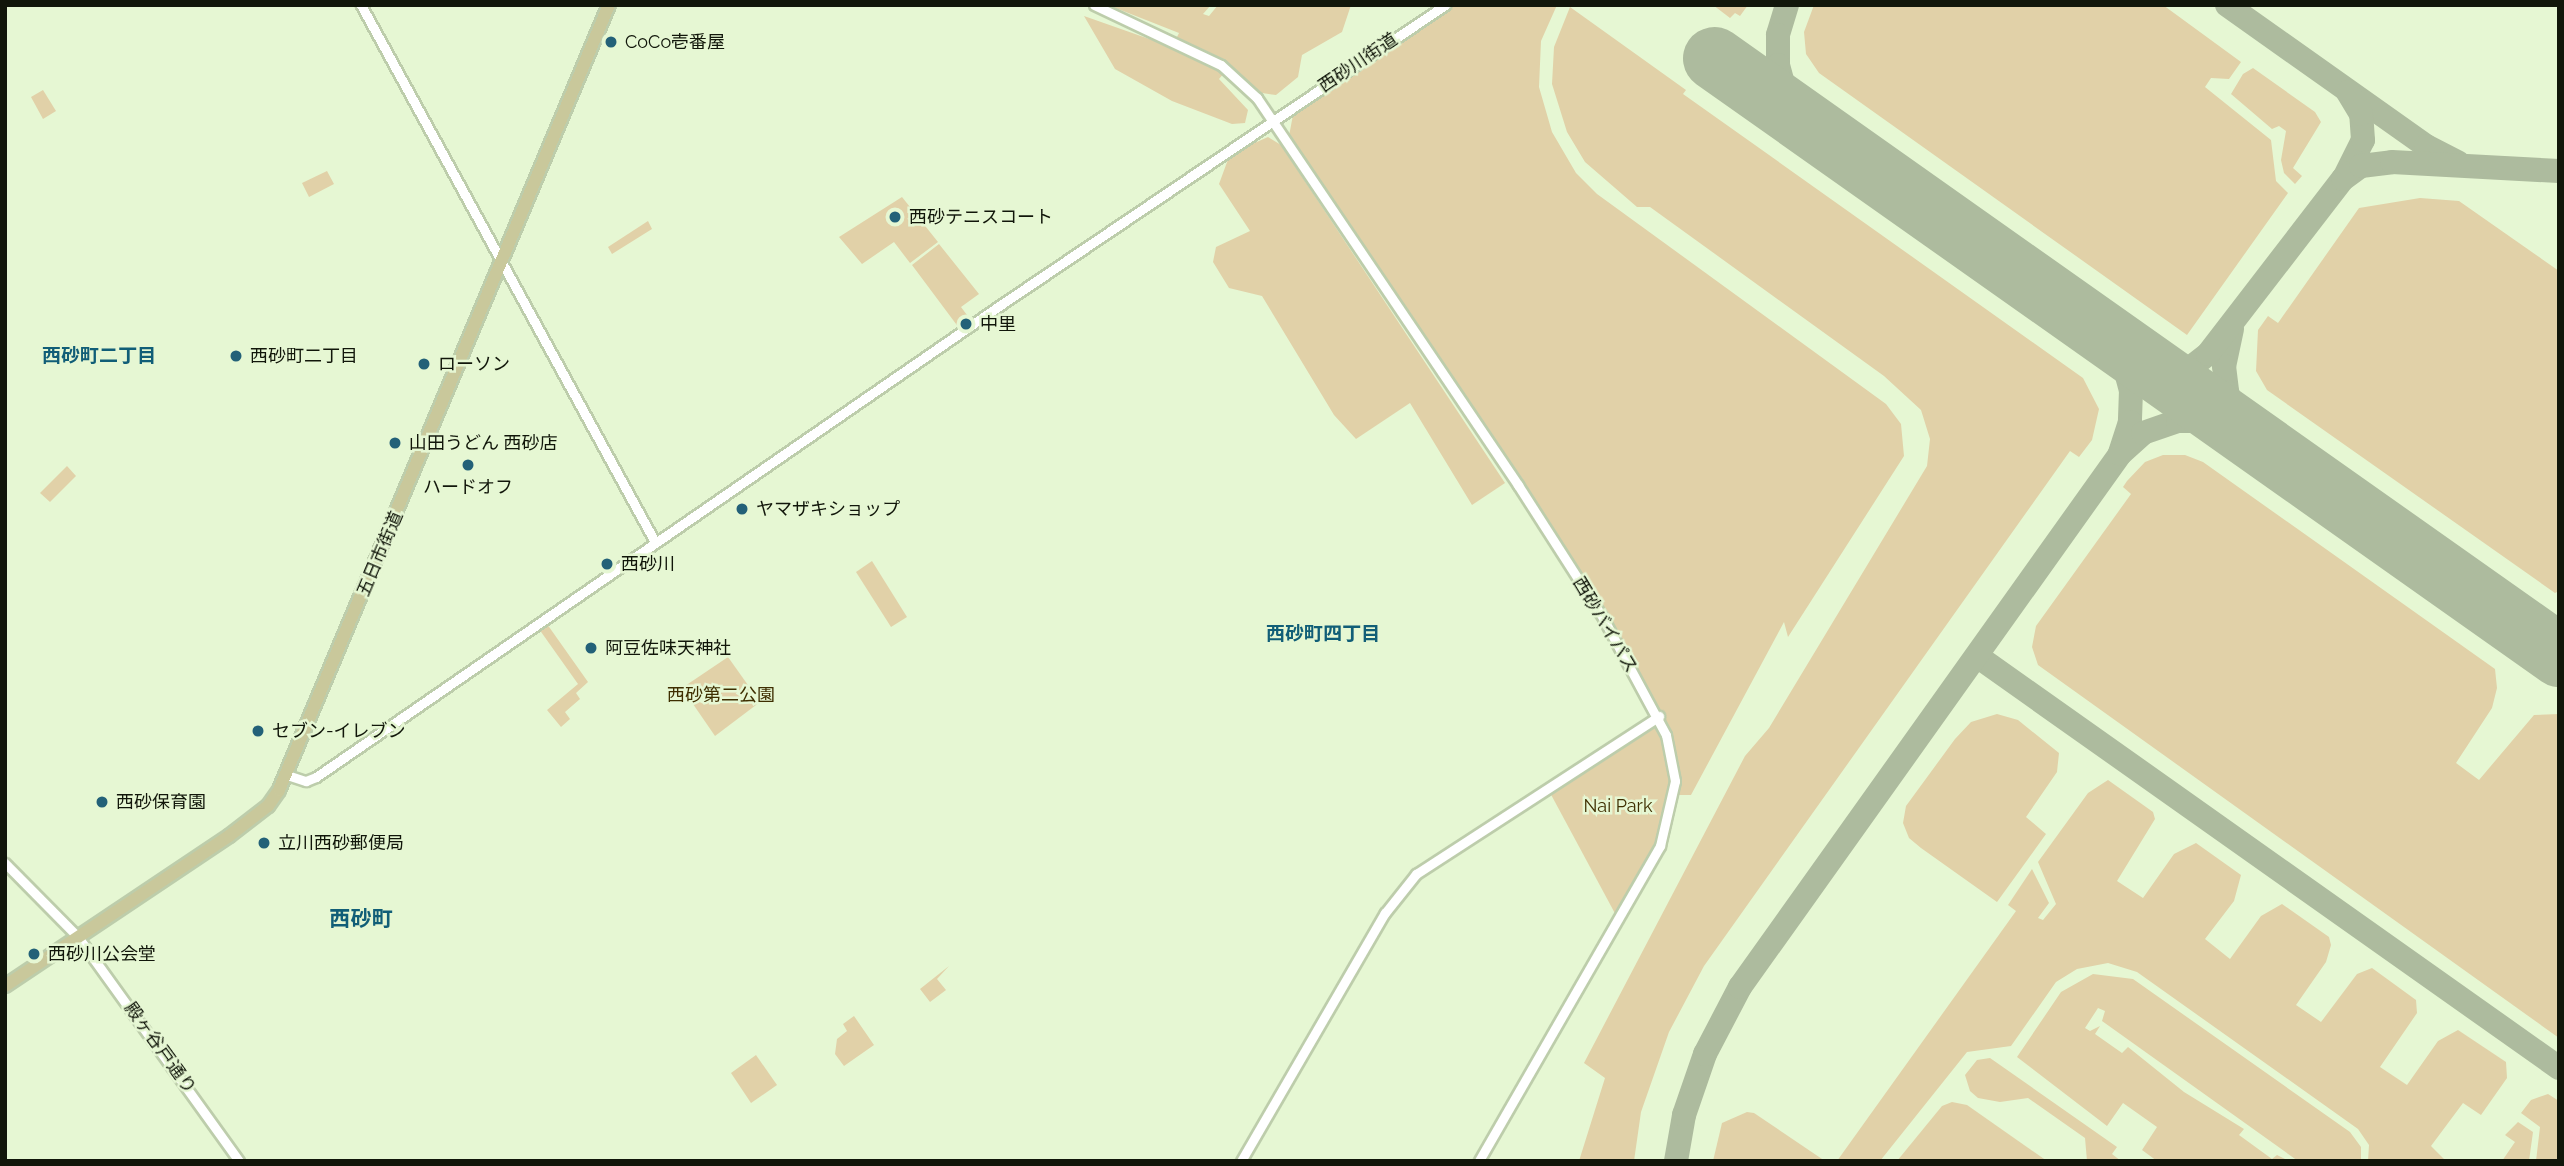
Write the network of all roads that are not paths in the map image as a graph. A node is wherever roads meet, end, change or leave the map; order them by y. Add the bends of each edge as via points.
1 (360, 5) edge
2 (609, 5) edge
3 (1094, 5) edge
4 (1445, 5) edge
5 (1272, 121) junction
6 (502, 262) junction
7 (655, 542) junction
8 (1659, 716) junction
9 (287, 775) junction
10 (5, 863) edge
11 (78, 937) junction
12 (5, 986) edge
13 (239, 1161) edge
14 (1241, 1161) edge
15 (1479, 1161) edge

1 - 6 street
2 - 6 main road, 五日市街道
3 - 5 street, 西砂バイパス via 1221,65 1257,97
4 - 5 street, 西砂川街道
5 - 7 street, 西砂川街道
5 - 8 street, 西砂バイパス via 1518,485
6 - 7 street
6 - 9 main road, 五日市街道
7 - 9 street, 西砂川街道 via 316,777 306,781
8 - 14 street via 1416,874 1385,913
8 - 15 street, 西砂バイパス via 1675,781 1669,825
9 - 11 main road, 五日市街道 via 262,811
10 - 11 street, 殿ヶ谷戸通り
11 - 12 main road, 五日市街道
11 - 13 street, 殿ヶ谷戸通り

